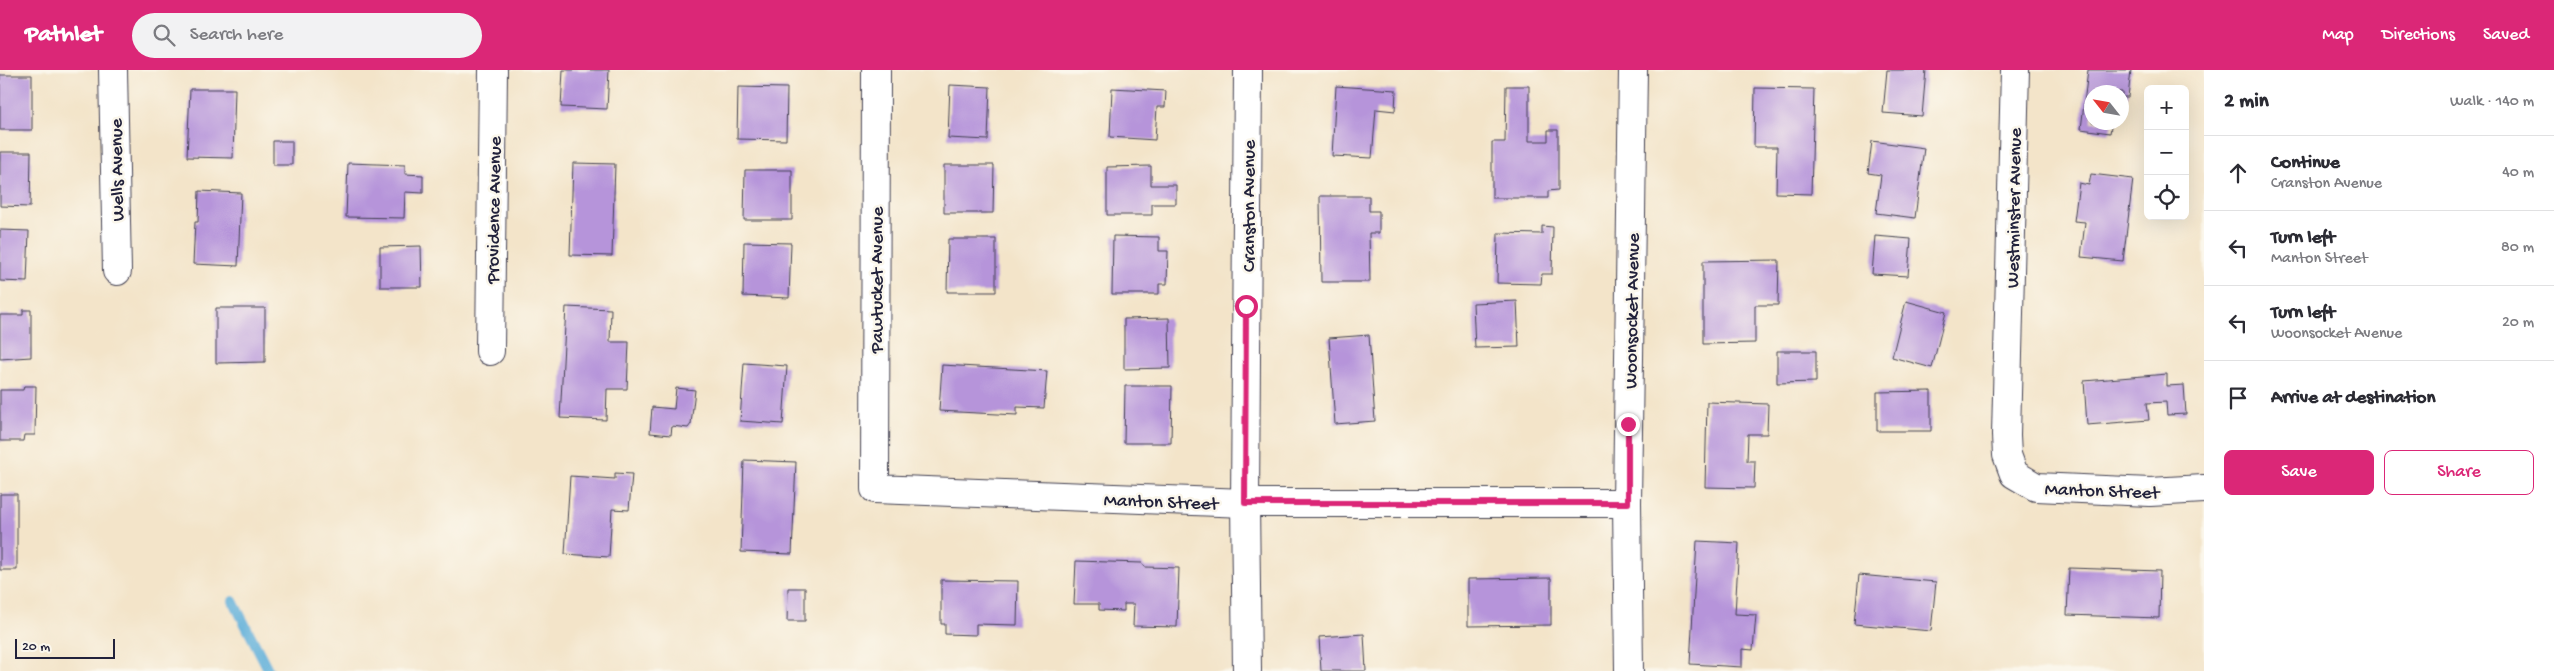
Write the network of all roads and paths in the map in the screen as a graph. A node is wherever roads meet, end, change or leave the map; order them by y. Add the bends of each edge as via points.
1 (113, 70) edge
2 (494, 70) edge
3 (876, 70) edge
4 (1248, 70) edge
5 (1633, 70) edge
6 (2015, 70) edge
7 (117, 271) dead end
8 (2010, 346) joint
9 (490, 350) dead end
10 (875, 489) joint
11 (2204, 489) edge
12 (1245, 503) junction
13 (1628, 503) junction
14 (1247, 671) edge
15 (1629, 671) edge

1 - 7 street, Wells Avenue
2 - 9 street, Providence Avenue
3 - 10 street, Pawtucket Avenue
4 - 12 street, Cranston Avenue
5 - 13 street, Woonsocket Avenue
6 - 8 street, Westminster Avenue
8 - 11 street, Manton Street via 2006,435 2014,474 2036,487 2045,488 2150,492
10 - 12 street, Manton Street
12 - 13 street, Manton Street
12 - 14 street, Cranston Avenue
13 - 15 street, Woonsocket Avenue

